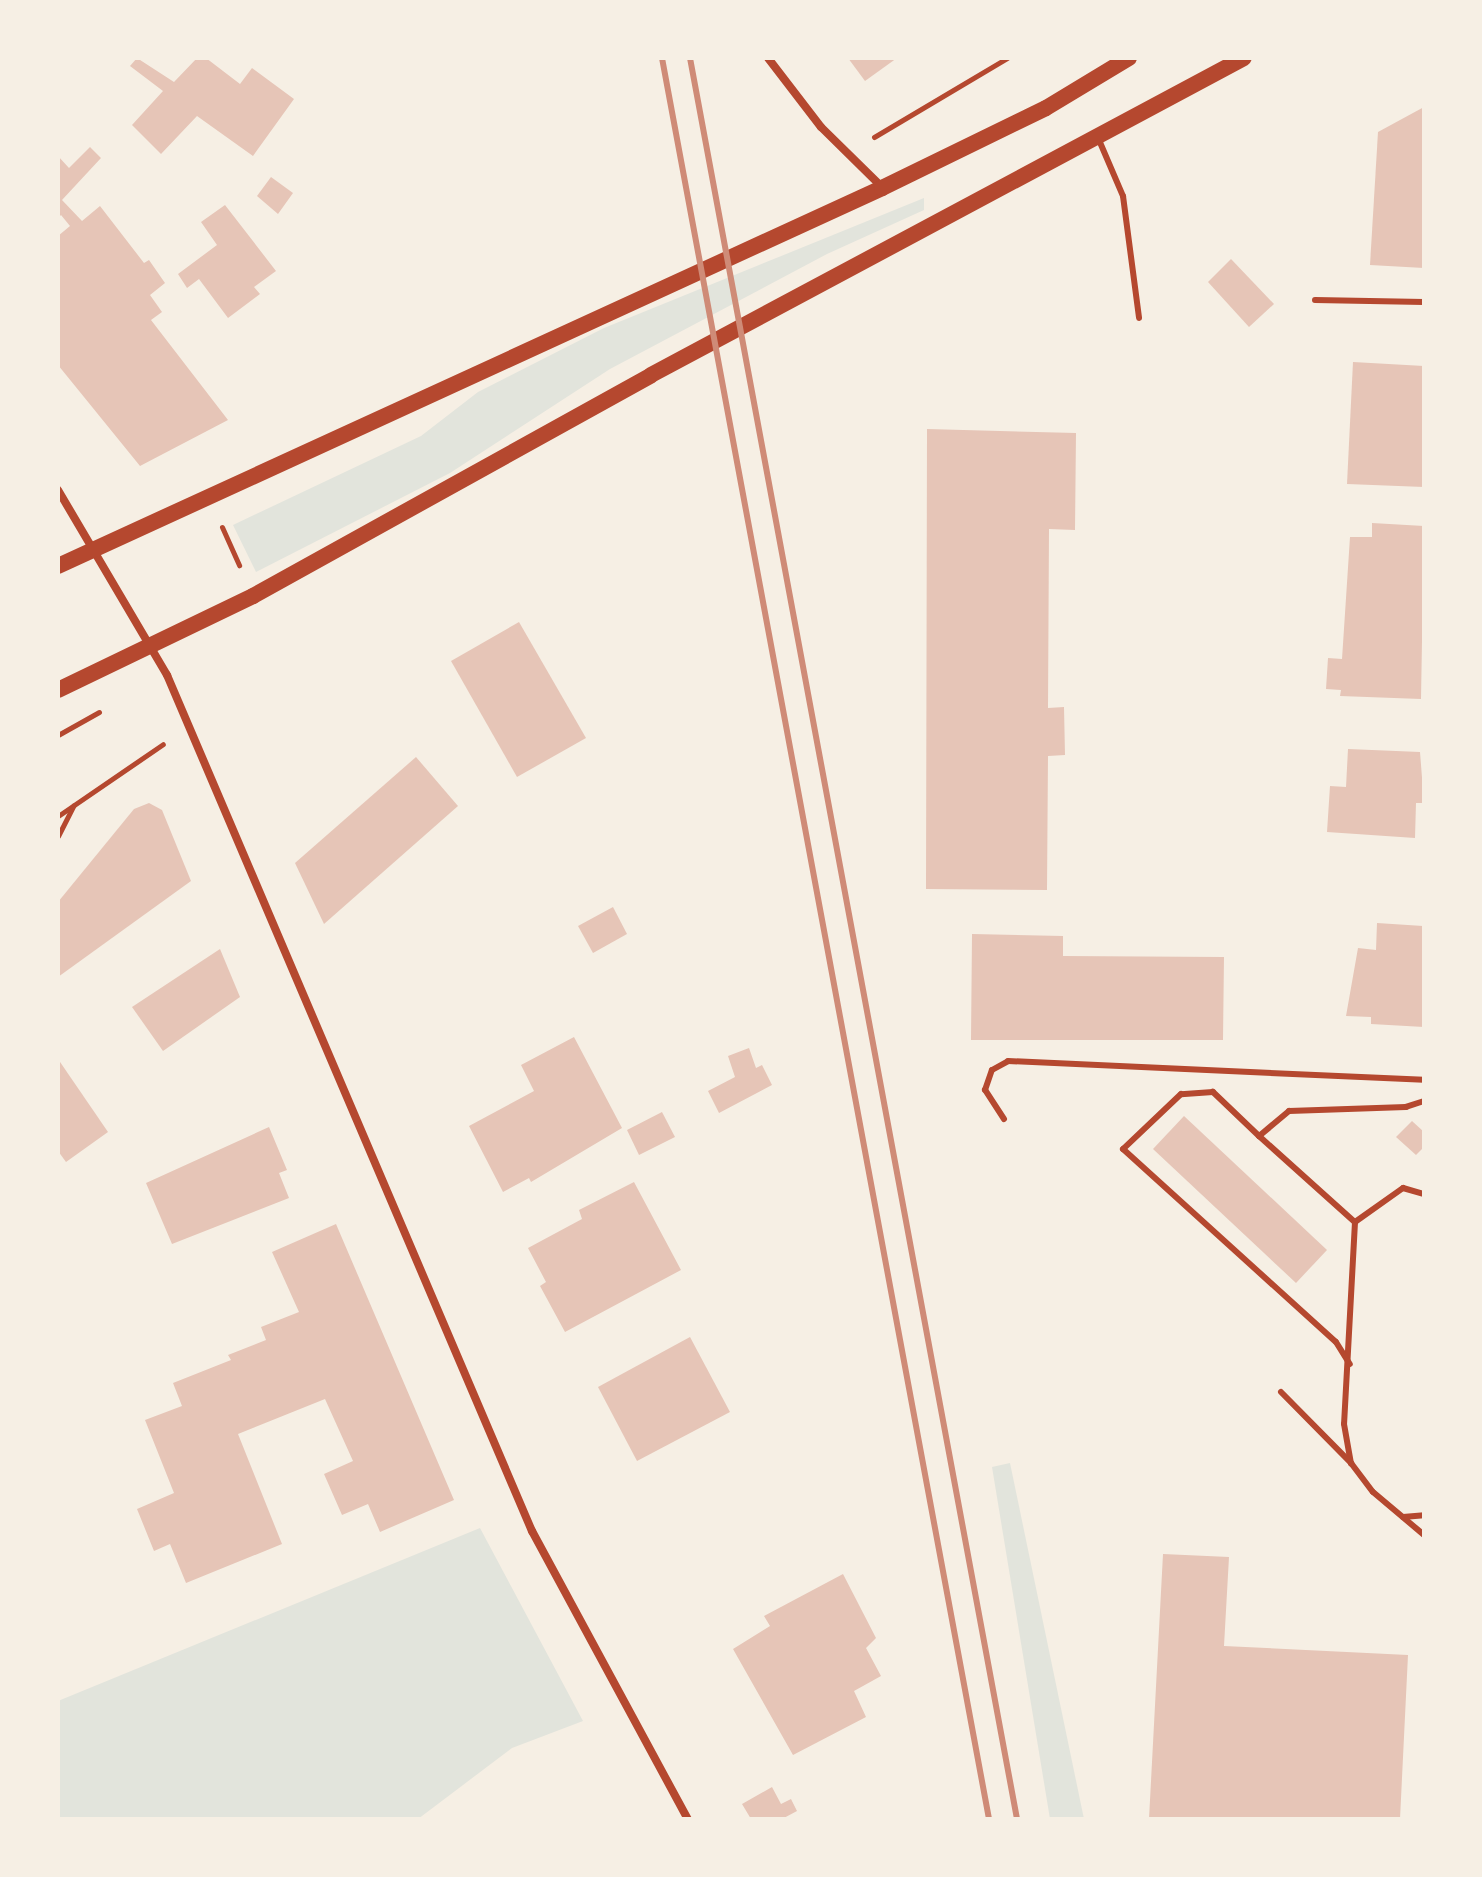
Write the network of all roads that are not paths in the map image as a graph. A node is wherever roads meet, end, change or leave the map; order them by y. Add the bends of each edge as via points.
1 (768, 58) edge
2 (1129, 58) edge
3 (1244, 58) edge
4 (1099, 140) junction
5 (882, 188) junction
6 (1315, 300) dead end
7 (1424, 302) edge
8 (1139, 318) dead end
9 (58, 490) edge
10 (96, 547) junction
11 (58, 566) edge
12 (152, 647) junction
13 (58, 690) edge
14 (1424, 1080) edge
15 (1424, 1101) edge
16 (1004, 1119) dead end
17 (1259, 1136) junction
18 (1424, 1194) edge
19 (1355, 1222) junction
20 (1350, 1364) junction
21 (1281, 1392) dead end
22 (1351, 1463) junction
23 (1424, 1515) edge
24 (1403, 1517) junction
25 (1423, 1534) edge
26 (688, 1819) edge

1 - 5 street via 821,127
2 - 5 main road via 1046,108
3 - 4 main road
4 - 8 lane via 1123,196
4 - 12 main road via 651,375
5 - 10 main road
6 - 7 lane
9 - 10 street
10 - 11 main road
10 - 12 street
12 - 13 main road
12 - 26 street via 532,1531
14 - 16 lane via 1008,1061 992,1070 985,1090
15 - 17 lane via 1406,1107 1289,1111
17 - 19 lane
17 - 20 lane via 1213,1092 1181,1094 1123,1149 1336,1342
18 - 19 lane via 1403,1188
19 - 20 lane
20 - 22 lane via 1344,1424
21 - 22 lane
22 - 24 lane via 1373,1492
23 - 24 lane
24 - 25 lane

